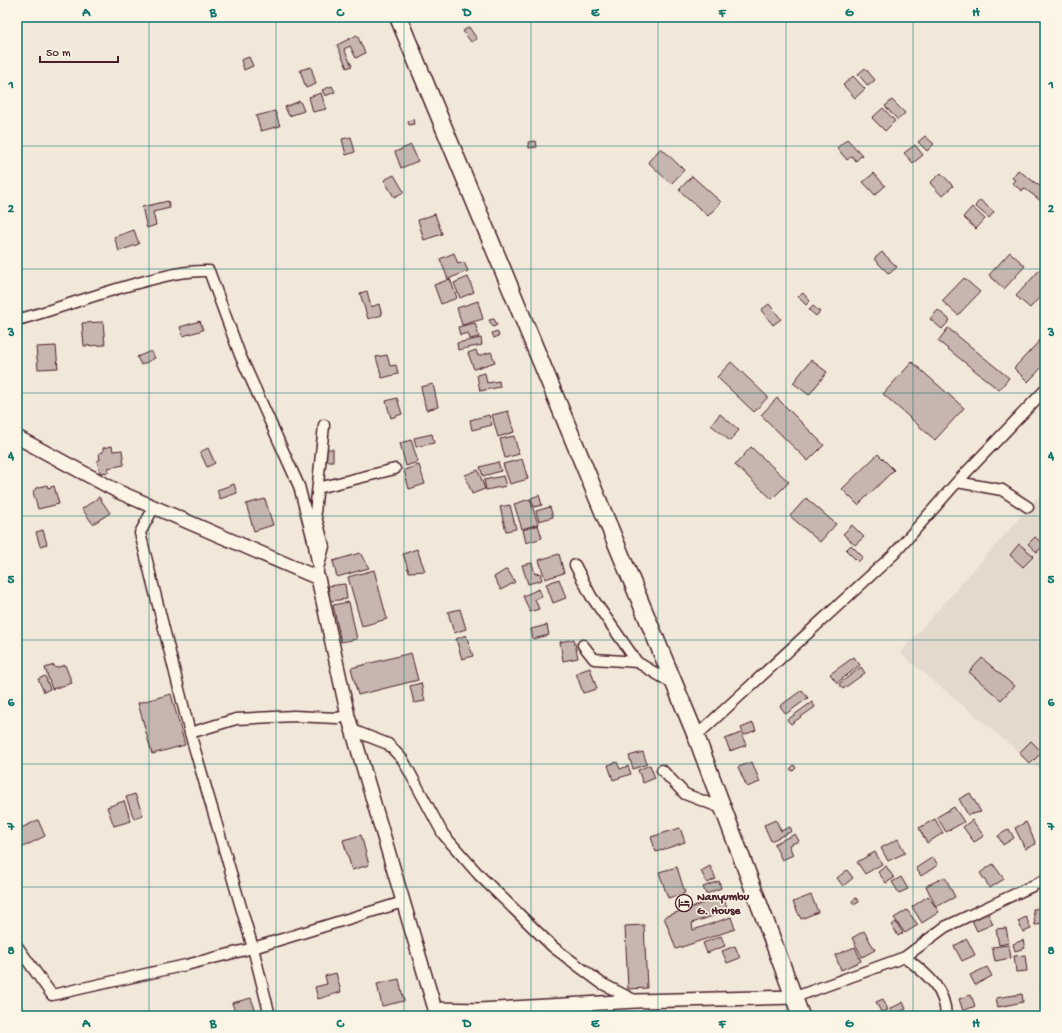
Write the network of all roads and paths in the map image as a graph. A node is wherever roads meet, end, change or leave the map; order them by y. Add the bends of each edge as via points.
1 (398, 17) edge
2 (17, 320) edge
3 (1045, 390) edge
4 (324, 425) dead end
5 (17, 437) edge
6 (395, 469) dead end
7 (957, 482) junction
8 (318, 488) junction
9 (154, 506) junction
10 (1028, 508) dead end
11 (575, 565) dead end
12 (318, 572) junction
13 (583, 645) dead end
14 (637, 662) junction
15 (675, 684) junction
16 (348, 716) junction
17 (352, 730) junction
18 (190, 733) junction
19 (696, 736) junction
20 (662, 770) dead end
21 (724, 809) junction
22 (1045, 880) edge
23 (403, 902) junction
24 (17, 946) edge
25 (253, 948) junction
26 (905, 957) junction
27 (796, 997) junction
28 (636, 1001) junction
29 (436, 1012) edge
30 (459, 1013) edge
31 (477, 1013) edge
32 (270, 1016) edge
33 (802, 1016) edge
34 (946, 1016) edge

1 - 15 main road
2 - 12 street via 115,289 191,270 209,271 240,355 299,486
3 - 7 street
4 - 8 street
5 - 9 street via 119,492
6 - 8 street
7 - 10 street via 1002,490
7 - 19 street via 894,554
8 - 12 street via 315,512 324,546
9 - 12 street
9 - 18 street via 140,533
11 - 14 street via 591,596
12 - 16 street
13 - 14 street via 594,659
14 - 15 street
15 - 19 main road
16 - 17 street
16 - 18 street via 236,719
17 - 23 street
17 - 28 street via 388,744 403,760 443,834 479,875 553,946 601,983
18 - 25 street
19 - 21 main road
20 - 21 street via 685,794
21 - 27 main road
22 - 26 street via 945,927
23 - 25 street
23 - 29 street
24 - 25 street via 52,995
25 - 32 street
26 - 27 street
26 - 34 street via 935,982 946,1007
27 - 28 street
27 - 33 main road
28 - 31 street
29 - 30 street
30 - 31 street

